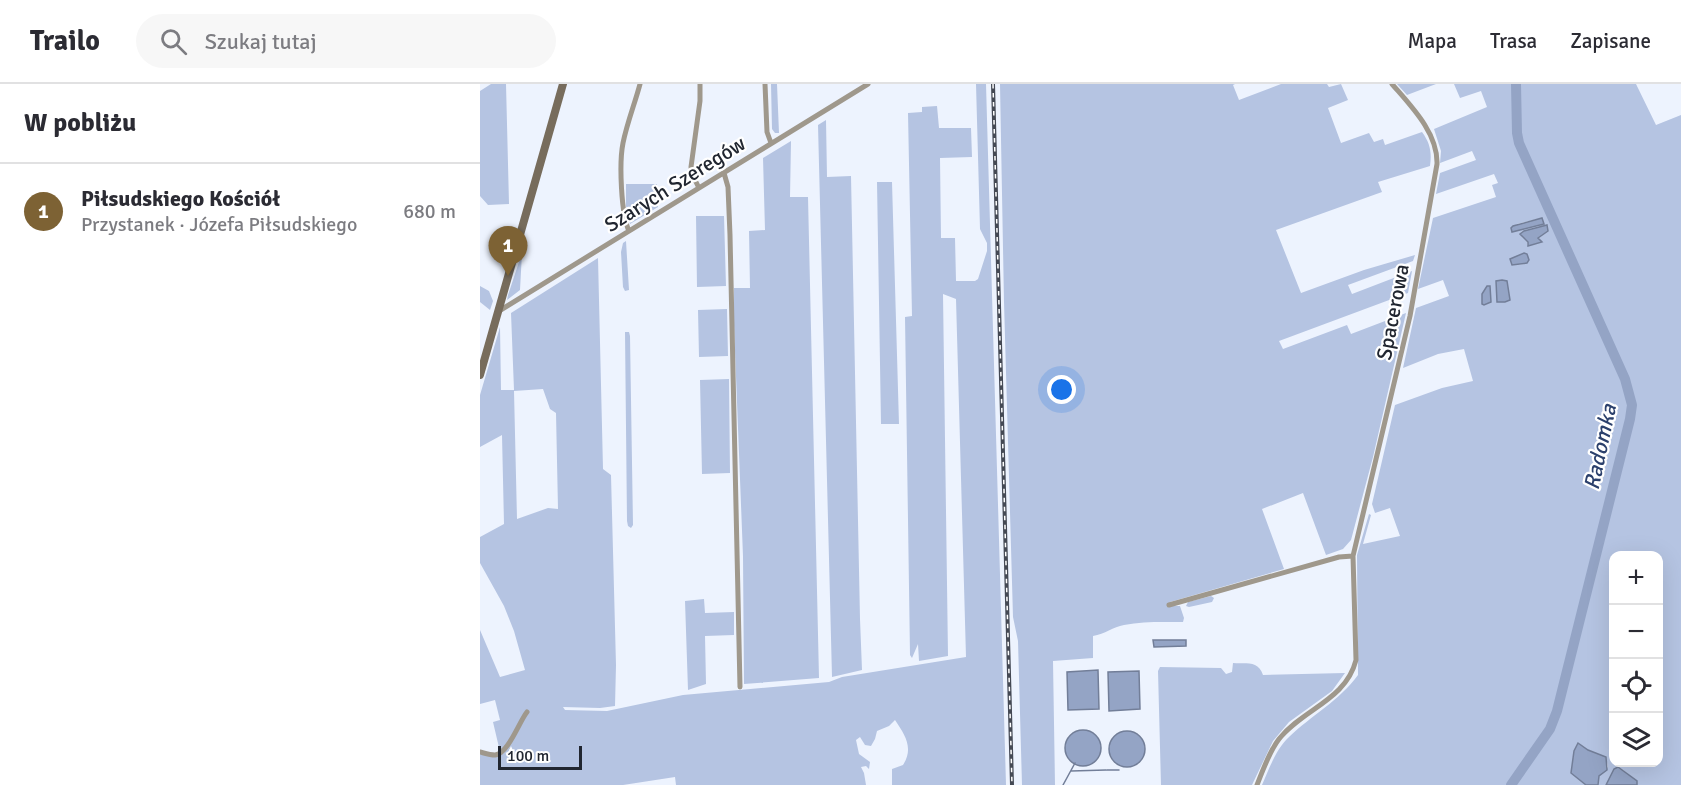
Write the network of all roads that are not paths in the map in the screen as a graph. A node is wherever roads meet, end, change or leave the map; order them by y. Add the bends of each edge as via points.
1 (563, 84) edge
2 (640, 84) edge
3 (700, 84) edge
4 (765, 84) edge
5 (868, 84) edge
6 (1392, 84) edge
7 (771, 143) junction
8 (724, 173) junction
9 (699, 188) junction
10 (629, 231) junction
11 (498, 311) junction
12 (480, 375) edge
13 (1353, 556) junction
14 (1169, 605) dead end
15 (740, 687) dead end
16 (527, 712) dead end
17 (480, 752) edge
18 (1257, 785) edge

1 - 11 street
2 - 10 street via 622,147 623,200
3 - 9 street via 691,167
4 - 7 street
5 - 7 street, Szarych Szeregów
6 - 13 street, Spacerowa via 1431,135 1437,164 1410,316
7 - 8 street, Szarych Szeregów
8 - 9 street, Szarych Szeregów
8 - 15 street via 729,211
9 - 10 street, Szarych Szeregów
10 - 11 street, Szarych Szeregów
11 - 12 street
13 - 14 street
13 - 18 street, Spacerowa via 1353,671 1345,685 1278,740
16 - 17 street via 499,754

